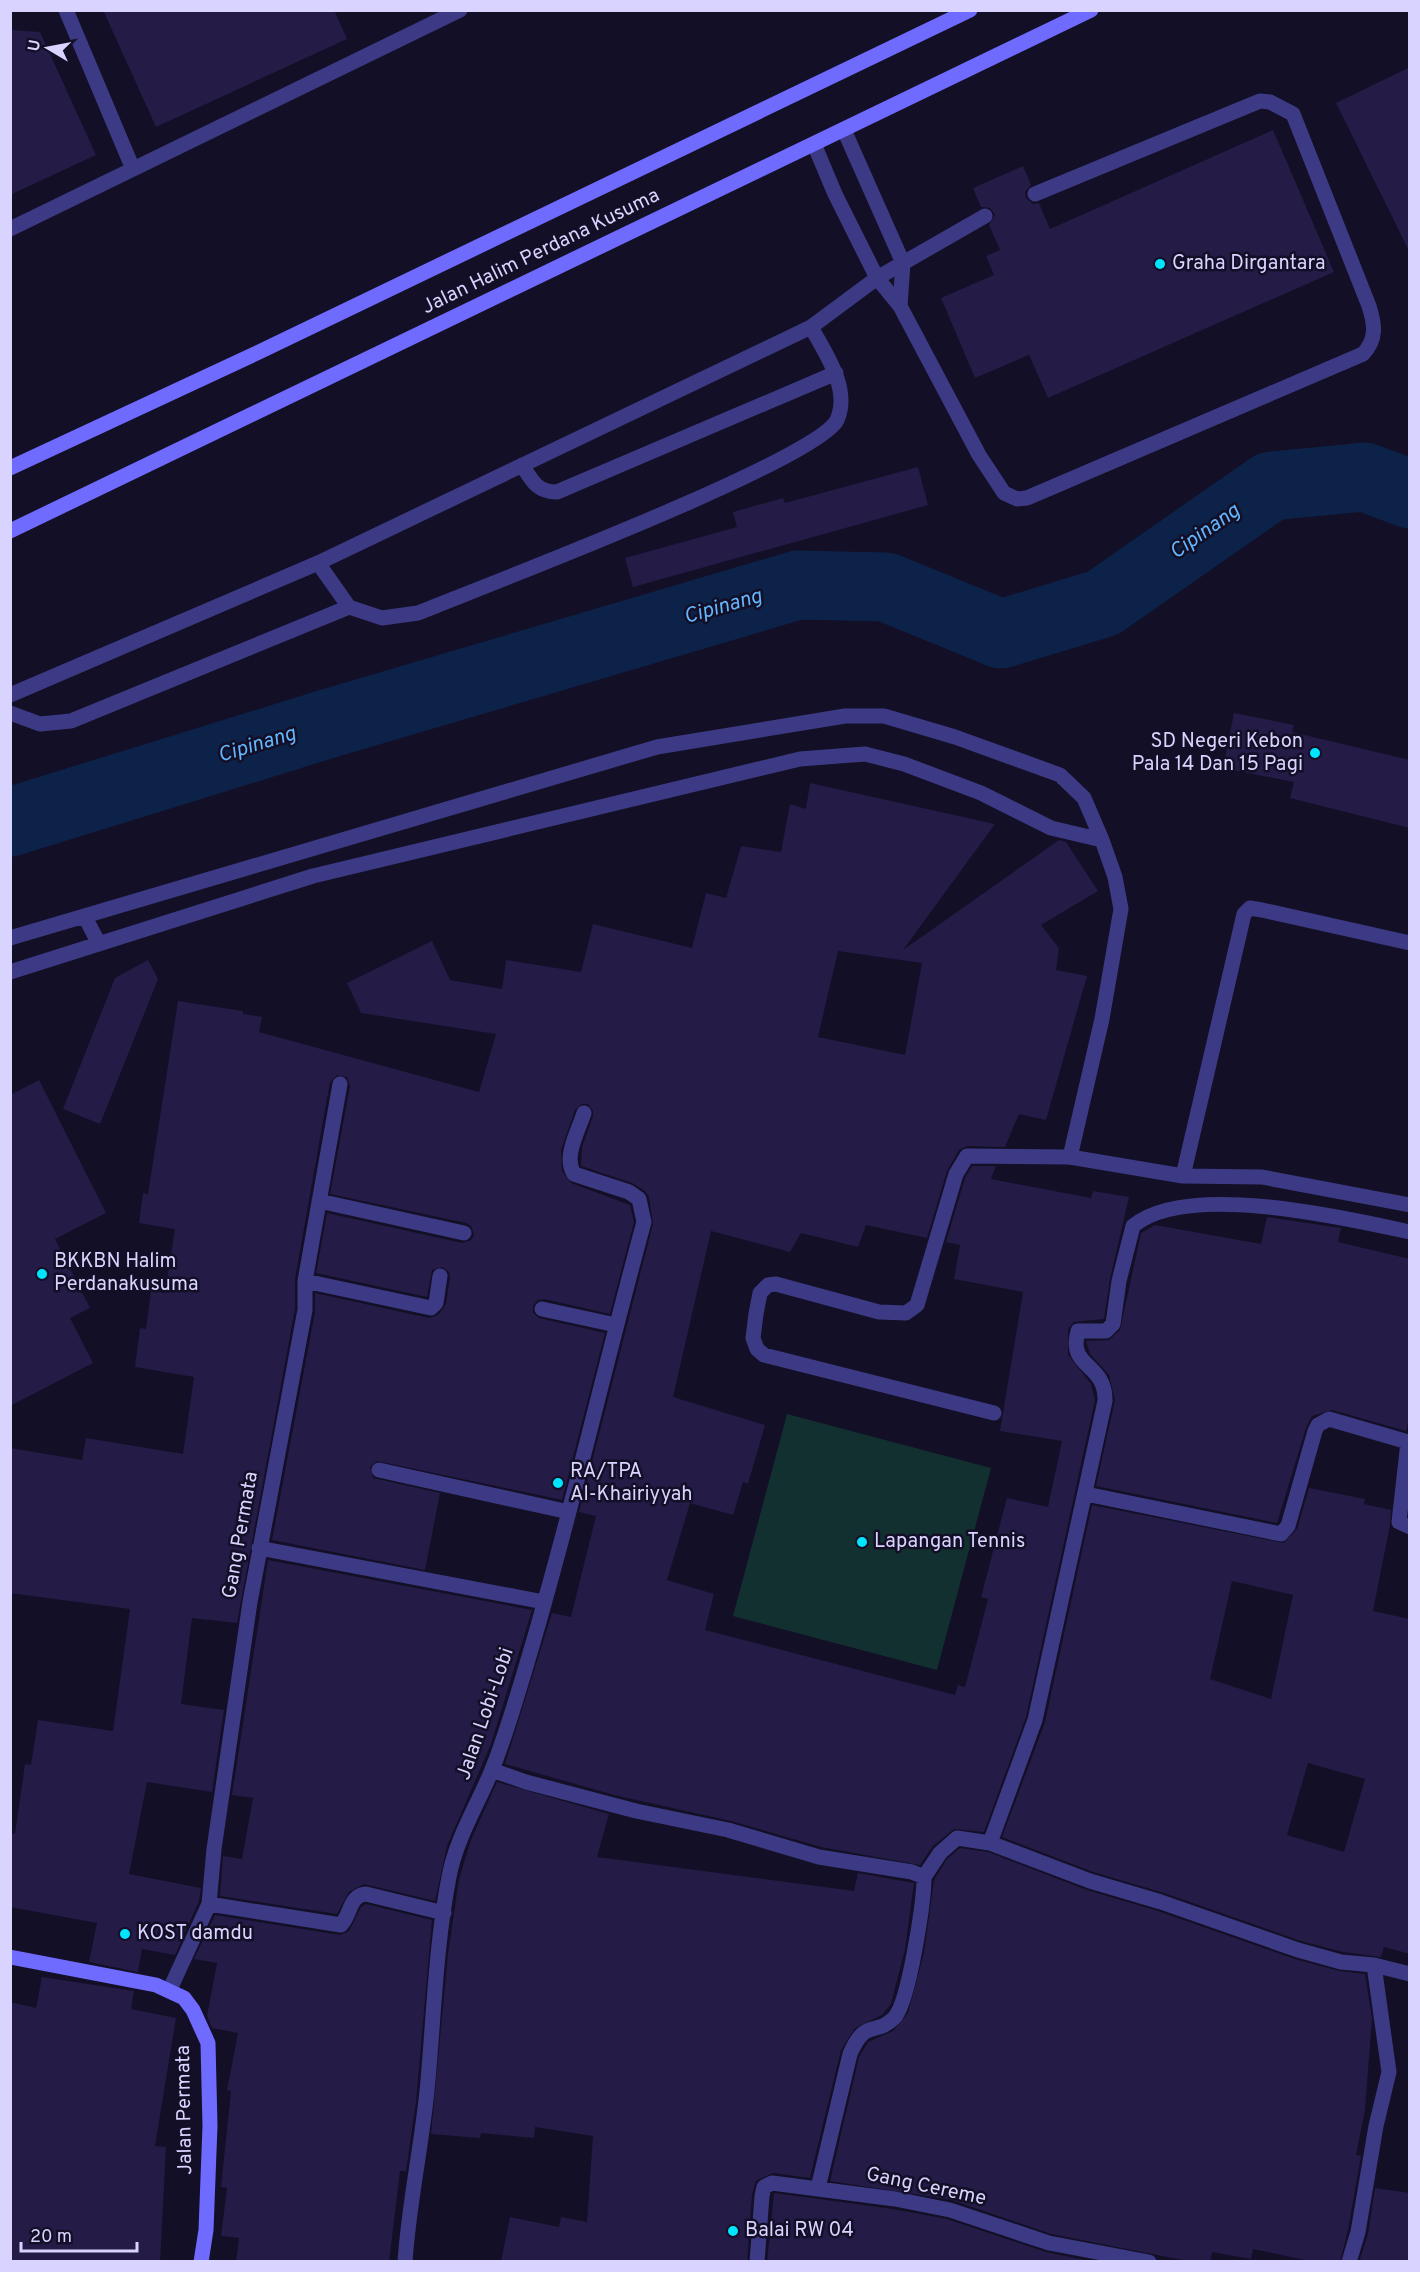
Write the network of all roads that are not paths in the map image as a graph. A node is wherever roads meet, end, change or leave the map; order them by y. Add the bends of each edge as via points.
1 (66, 10) edge
2 (460, 10) edge
3 (970, 10) edge
4 (1091, 10) edge
5 (844, 130) junction
6 (814, 144) junction
7 (133, 169) junction
8 (1035, 194) dead end
9 (985, 216) dead end
10 (10, 229) edge
11 (903, 263) junction
12 (878, 278) junction
13 (900, 306) junction
14 (811, 327) junction
15 (836, 373) junction
16 (522, 465) junction
17 (10, 468) edge
18 (10, 531) edge
19 (318, 563) junction
20 (350, 607) junction
21 (10, 694) edge
22 (10, 713) edge
23 (1101, 840) junction
24 (85, 917) junction
25 (10, 938) edge
26 (1410, 943) edge
27 (99, 944) junction
28 (10, 972) edge
29 (340, 1084) dead end
30 (584, 1113) dead end
31 (1070, 1157) junction
32 (1183, 1176) junction
33 (319, 1201) junction
34 (1410, 1205) edge
35 (1410, 1232) edge
36 (464, 1233) dead end
37 (440, 1276) dead end
38 (305, 1281) junction
39 (542, 1309) dead end
40 (616, 1325) junction
41 (994, 1413) dead end
42 (1409, 1439) edge
43 (379, 1470) dead end
44 (1086, 1494) junction
45 (569, 1512) junction
46 (1410, 1527) edge
47 (259, 1548) junction
48 (544, 1602) junction
49 (492, 1770) junction
50 (990, 1843) junction
51 (924, 1877) junction
52 (209, 1904) junction
53 (444, 1913) junction
54 (10, 1957) edge
55 (1374, 1965) junction
56 (1410, 1974) edge
57 (170, 1989) junction
58 (818, 2188) junction
59 (201, 2262) edge
60 (405, 2262) edge
61 (757, 2262) edge
62 (1149, 2262) edge
63 (1349, 2262) edge

1 - 7 street
2 - 7 street
3 - 17 street, Jalan Halim Perdana Kusuma
4 - 5 street, Jalan Halim Perdana Kusuma
5 - 6 street, Jalan Halim Perdana Kusuma
5 - 11 street
6 - 12 street
6 - 18 street, Jalan Halim Perdana Kusuma
7 - 10 street
8 - 13 street via 1260,101 1282,107 1293,114 1370,306 1375,328 1370,346 1363,354 1038,494 1017,499 1004,493 979,455
9 - 11 street
11 - 12 street
11 - 13 street
12 - 13 street
12 - 14 street
14 - 15 street
14 - 16 street
15 - 16 street via 556,492 536,486
15 - 20 street via 841,406 837,421 824,435 756,473 418,613 382,618
16 - 19 street
19 - 20 street
19 - 21 street
20 - 22 street via 71,721 40,724
23 - 24 street via 1084,798 1060,775 884,716 845,716 657,747
23 - 27 street via 1051,828 981,793 904,764 865,754 800,759 313,876
23 - 31 street via 1115,876 1121,909 1102,1018
24 - 25 street
24 - 27 street
26 - 32 street via 1262,910 1250,908 1244,914
27 - 28 street
29 - 33 street, Gang Permata
30 - 40 street, Jalan Lobi-Lobi via 569,1166 574,1174 639,1199 644,1222
31 - 32 street
31 - 41 street via 967,1156 956,1174 917,1305 906,1313 879,1312 776,1284 760,1293 753,1338 764,1355
32 - 34 street via 1262,1177
33 - 36 street
33 - 38 street, Gang Permata
35 - 44 street via 1275,1208 1229,1204 1175,1209 1140,1220 1128,1238 1111,1328 1096,1332 1082,1329 1076,1337 1077,1354 1103,1381 1106,1392
37 - 38 street via 436,1303 431,1308
38 - 47 street, Gang Permata via 305,1310
39 - 40 street
40 - 45 street, Jalan Lobi-Lobi
42 - 44 street via 1324,1420 1315,1431 1288,1526 1281,1534
42 - 46 street via 1399,1522
43 - 45 street
44 - 50 street via 1035,1720
45 - 48 street, Jalan Lobi-Lobi
47 - 48 street
47 - 52 street, Gang Permata
48 - 49 street, Jalan Lobi-Lobi
49 - 51 street via 819,1857
49 - 53 street, Jalan Lobi-Lobi via 464,1828 449,1874
50 - 51 street via 957,1838 940,1853
50 - 55 street via 1090,1881 1298,1950 1341,1962
51 - 58 street via 904,1996 897,2016 886,2026 867,2029 856,2038
52 - 53 street via 341,1925 352,1903 366,1894
52 - 57 street, Gang Permata
53 - 60 street, Jalan Lobi-Lobi
54 - 57 street, Jalan Permata
55 - 56 street
55 - 63 street via 1389,2072
57 - 59 street, Jalan Permata via 193,2010 208,2043 210,2126
58 - 61 street, Gang Cereme via 772,2183 764,2187
58 - 62 street, Gang Cereme via 950,2210 1049,2243

